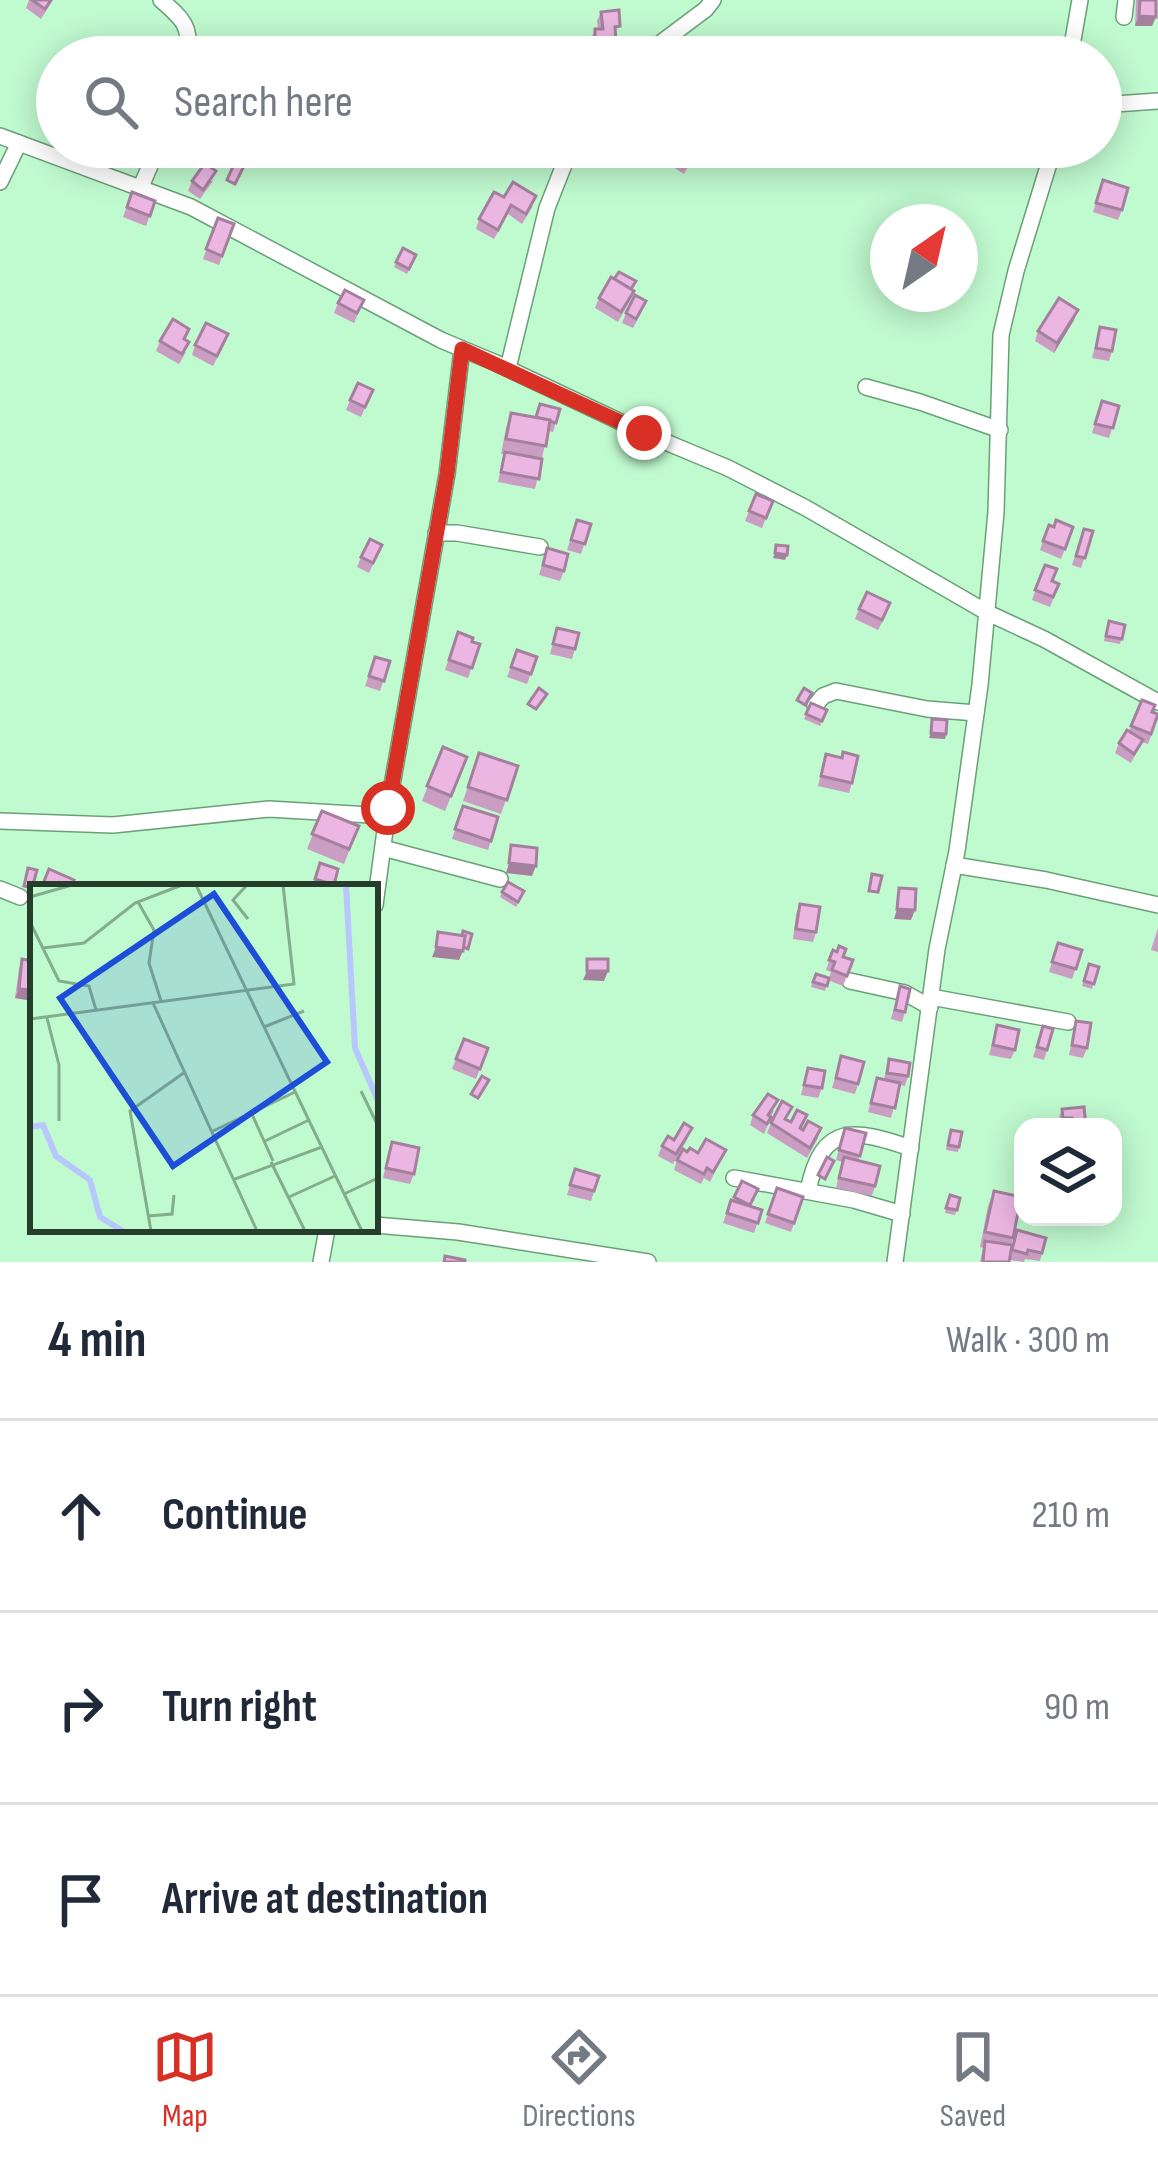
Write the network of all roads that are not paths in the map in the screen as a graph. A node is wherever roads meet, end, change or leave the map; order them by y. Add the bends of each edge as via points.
1 (161, 0) edge
2 (713, 0) edge
3 (1080, 0) edge
4 (190, 36) edge
5 (670, 36) edge
6 (1074, 36) edge
7 (1158, 101) edge
8 (1122, 104) edge
9 (0, 136) edge
10 (19, 143) junction
11 (36, 149) edge
12 (85, 168) edge
13 (149, 168) edge
14 (563, 168) edge
15 (1048, 168) edge
16 (0, 182) edge
17 (140, 189) junction
18 (462, 349) junction
19 (508, 368) junction
20 (866, 387) dead end
21 (1000, 430) junction
22 (436, 533) junction
23 (540, 547) dead end
24 (988, 613) junction
25 (1158, 701) edge
26 (815, 706) edge
27 (976, 713) junction
28 (387, 816) junction
29 (0, 821) edge
30 (383, 848) junction
31 (954, 865) junction
32 (500, 879) dead end
33 (378, 884) edge
34 (0, 889) edge
35 (20, 898) dead end
36 (1158, 905) edge
37 (850, 981) edge
38 (931, 1002) junction
39 (1068, 1022) dead end
40 (911, 1148) junction
41 (734, 1178) dead end
42 (808, 1191) junction
43 (902, 1214) junction
44 (378, 1225) edge
45 (326, 1232) edge
46 (587, 1258) edge
47 (321, 1262) edge
48 (648, 1262) edge
49 (895, 1262) edge

1 - 4 street
2 - 5 street
3 - 6 street
7 - 8 street
9 - 10 street
10 - 11 street
10 - 16 street
12 - 17 street
13 - 17 street
14 - 19 street
15 - 21 street via 1004,320
17 - 18 street via 191,207
18 - 19 street
18 - 22 street
19 - 24 street via 748,478
20 - 21 street
21 - 24 street
22 - 23 street
22 - 28 street
24 - 25 street
24 - 27 street
26 - 27 street via 836,691
27 - 31 street
28 - 29 street via 269,809 113,825
28 - 30 street
30 - 32 street
30 - 33 street
31 - 36 street
31 - 38 street
34 - 35 street
37 - 38 street
38 - 39 street
38 - 40 street
40 - 42 street via 866,1134 838,1136
40 - 43 street
41 - 42 street
42 - 43 street
43 - 49 street
44 - 46 street
45 - 47 street
46 - 48 street

